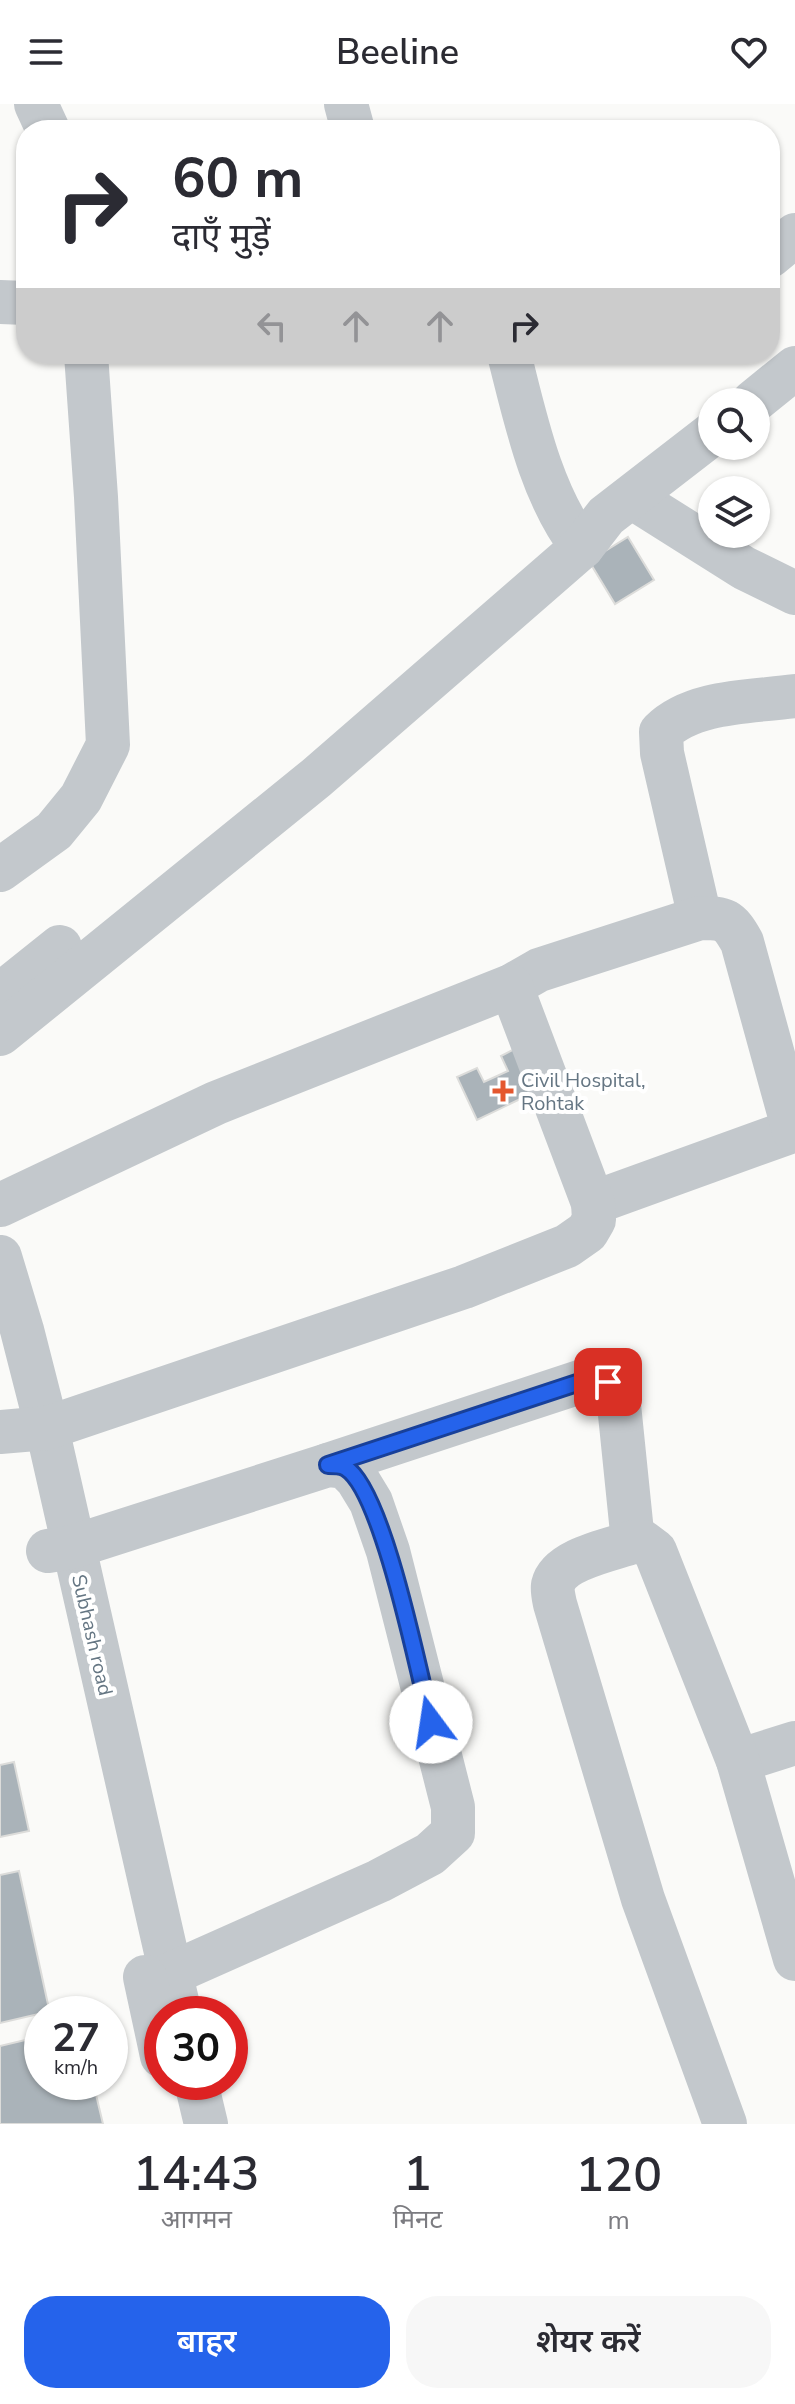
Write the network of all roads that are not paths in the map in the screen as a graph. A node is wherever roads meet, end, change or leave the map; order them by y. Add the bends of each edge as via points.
1 (87, 364) edge
2 (512, 364) edge
3 (795, 368) edge
4 (770, 388) edge
5 (698, 445) edge
6 (597, 522) junction
7 (795, 593) edge
8 (795, 696) edge
9 (0, 870) edge
10 (700, 918) junction
11 (511, 986) junction
12 (0, 995) edge
13 (0, 1034) edge
14 (795, 1130) edge
15 (593, 1203) junction
16 (0, 1205) edge
17 (0, 1257) edge
18 (0, 1329) edge
19 (23, 1431) edge
20 (328, 1465) junction
21 (633, 1542) junction
22 (60, 1549) junction
23 (94, 1688) junction
24 (795, 1743) edge
25 (738, 1761) junction
26 (795, 1959) edge
27 (175, 1994) edge
28 (151, 1996) edge
29 (171, 2100) edge
30 (200, 2100) edge
31 (176, 2124) edge
32 (206, 2124) edge
33 (725, 2124) edge

1 - 9 street via 108,745 81,798 54,831
2 - 6 street via 529,436
3 - 4 street
5 - 6 street
6 - 7 street via 744,568
6 - 12 street
6 - 13 street via 316,778
8 - 10 street via 693,710 661,732
10 - 11 street via 539,970
10 - 14 street via 720,918 732,925 742,942
11 - 15 street
11 - 16 street via 216,1103
14 - 15 street
15 - 19 street via 594,1220 587,1232 567,1246 464,1287
17 - 19 street, Subhash road via 22,1330
18 - 19 street, Subhash road
19 - 22 street, Subhash road
20 - 21 street via 589,1379 608,1382 618,1395
20 - 22 street
20 - 27 street via 345,1467 357,1479 388,1551 453,1807 453,1833 430,1854
21 - 25 street via 650,1545 661,1564
21 - 33 street via 568,1564 552,1587 643,1899
22 - 23 street, Subhash road
23 - 27 street, Subhash road
23 - 28 street, Subhash road
24 - 25 street
25 - 26 street
29 - 31 street
30 - 32 street

